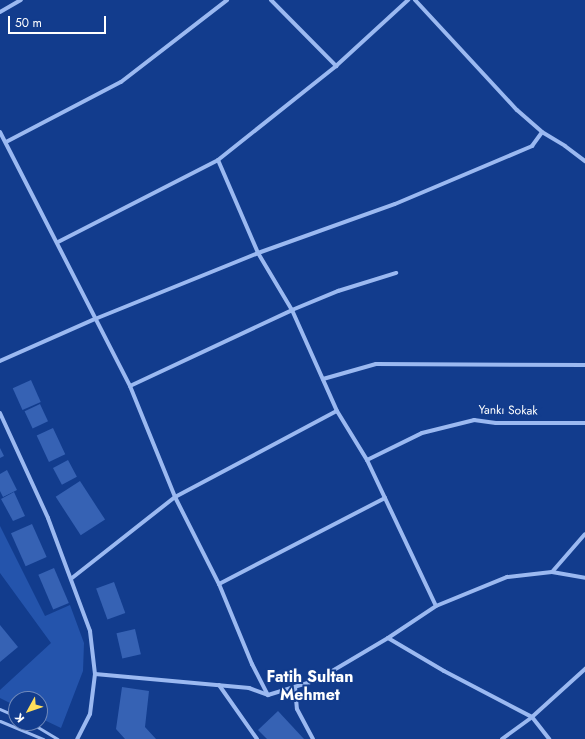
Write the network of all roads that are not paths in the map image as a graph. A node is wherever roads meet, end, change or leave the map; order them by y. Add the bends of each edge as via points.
1 (21, 0) edge
2 (227, 0) edge
3 (271, 0) edge
4 (408, 0) edge
5 (415, 0) edge
6 (0, 12) edge
7 (336, 66) junction
8 (0, 132) edge
9 (542, 132) junction
10 (6, 142) junction
11 (585, 155) edge
12 (580, 158) junction
13 (218, 160) junction
14 (585, 161) edge
15 (58, 242) junction
16 (258, 253) junction
17 (396, 273) dead end
18 (292, 310) junction
19 (95, 318) junction
20 (0, 361) edge
21 (585, 365) edge
22 (323, 379) junction
23 (130, 386) junction
24 (337, 411) junction
25 (0, 413) edge
26 (585, 423) edge
27 (367, 460) junction
28 (175, 498) junction
29 (385, 498) junction
30 (585, 534) edge
31 (552, 572) junction
32 (72, 578) junction
33 (585, 578) edge
34 (219, 584) junction
35 (436, 606) junction
36 (388, 638) junction
37 (585, 669) edge
38 (95, 674) junction
39 (219, 685) junction
40 (295, 687) junction
41 (268, 695) junction
42 (532, 717) junction
43 (0, 721) edge
44 (44, 731) edge
45 (43, 739) edge
46 (58, 739) edge
47 (77, 739) edge
48 (257, 739) edge
49 (313, 739) edge
50 (502, 739) edge
51 (549, 739) edge

1 - 6 street
2 - 10 street via 121,82
3 - 7 street
4 - 7 street
5 - 9 street via 517,110
7 - 13 street
8 - 10 street
9 - 12 street
9 - 16 street via 532,146 395,204
10 - 15 street
11 - 12 street
12 - 14 street
13 - 15 street
13 - 16 street
15 - 19 street
16 - 18 street
16 - 19 street
17 - 18 street via 338,291
18 - 22 street
18 - 23 street
19 - 20 street
19 - 23 street
21 - 22 street via 376,364
22 - 24 street
23 - 28 street
24 - 27 street
24 - 28 street
25 - 32 street
26 - 27 street, Yankı Sokak via 496,423 474,420 422,433
27 - 29 street
28 - 32 street
28 - 34 street
29 - 34 street
29 - 35 street
30 - 31 street
31 - 33 street
31 - 35 street via 507,577
32 - 38 street via 90,631
34 - 41 street via 252,664
35 - 36 street
36 - 40 street via 317,680
36 - 42 street
37 - 42 street
38 - 39 street
38 - 47 street via 90,714
39 - 41 street via 249,688
39 - 48 street
40 - 41 street
40 - 49 street via 296,708
42 - 50 street
42 - 51 street
43 - 45 lane
44 - 46 lane

